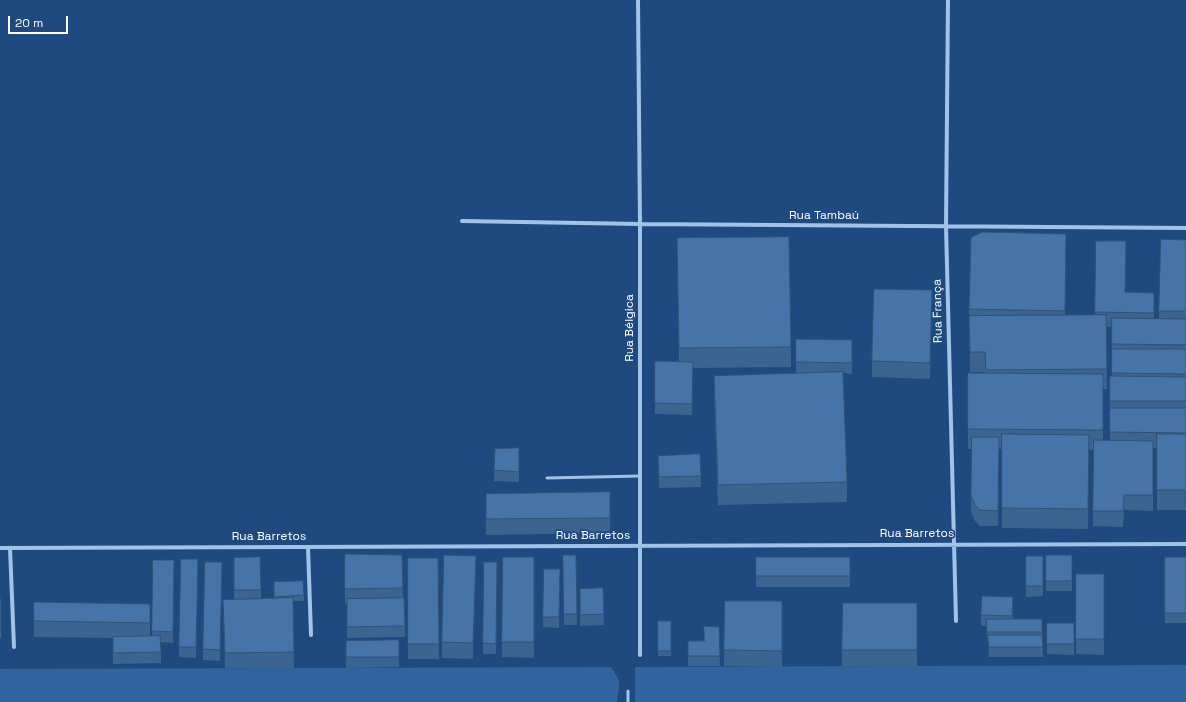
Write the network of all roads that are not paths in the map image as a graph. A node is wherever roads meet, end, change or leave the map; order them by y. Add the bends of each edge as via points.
1 (638, 0) edge
2 (948, 0) edge
3 (462, 221) dead end
4 (640, 224) junction
5 (946, 226) junction
6 (1186, 228) edge
7 (640, 476) junction
8 (548, 478) dead end
9 (953, 544) junction
10 (1186, 544) edge
11 (640, 546) junction
12 (308, 547) junction
13 (0, 548) edge
14 (10, 548) junction
15 (956, 621) dead end
16 (311, 635) dead end
17 (14, 647) dead end
18 (640, 655) dead end
19 (628, 691) dead end
20 (628, 702) edge

1 - 4 street, Rua Bélgica
2 - 5 street, Rua França
3 - 4 street, Rua Tambaú
4 - 5 street, Rua Tambaú
4 - 7 street, Rua Bélgica
5 - 6 street, Rua Tambaú
5 - 9 street, Rua França
7 - 8 lane
7 - 11 street, Rua Bélgica
9 - 10 street, Rua Barretos
9 - 11 street, Rua Barretos
9 - 15 street, Rua França
11 - 12 street, Rua Barretos
11 - 18 street, Rua Bélgica
12 - 14 street, Rua Barretos
12 - 16 street
13 - 14 street, Rua Barretos
14 - 17 street
19 - 20 lane

